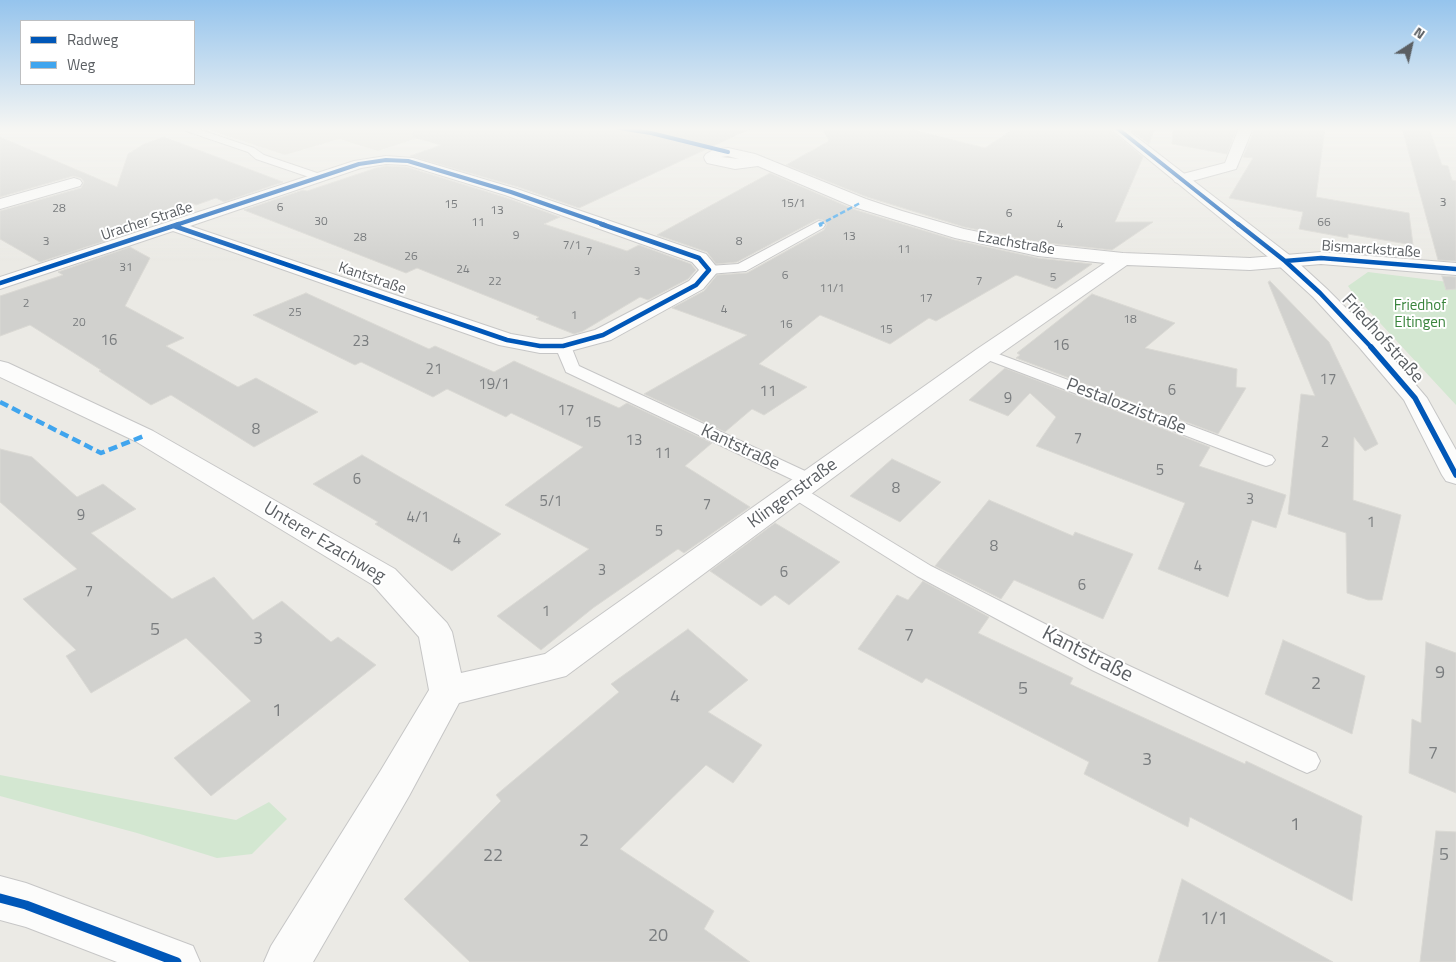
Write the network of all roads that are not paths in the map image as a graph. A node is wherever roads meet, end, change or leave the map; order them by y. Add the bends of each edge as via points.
1 (307, 173) edge
2 (332, 173) edge
3 (448, 173) edge
4 (788, 173) edge
5 (1173, 173) edge
6 (1208, 173) edge
7 (319, 177) junction
8 (1181, 179) junction
9 (74, 183) dead end
10 (0, 204) edge
11 (819, 225) dead end
12 (174, 226) junction
13 (1123, 259) junction
14 (1285, 261) junction
15 (1456, 269) edge
16 (709, 270) junction
17 (0, 283) edge
18 (563, 346) junction
19 (985, 354) junction
20 (0, 368) edge
21 (1266, 460) dead end
22 (1456, 475) edge
23 (804, 486) junction
24 (446, 691) junction
25 (1307, 760) dead end
26 (0, 898) edge
27 (177, 962) edge
28 (287, 962) edge

1 - 7 lane
2 - 7 street, Uracher Straße
3 - 16 street, Uracher Straße via 699,258
4 - 13 street, Ezachstraße via 860,203 960,234 1038,250
5 - 8 street, Friedhofstraße
6 - 8 street
7 - 12 street, Uracher Straße
8 - 14 street, Friedhofstraße
9 - 10 street
11 - 16 lane via 741,268
12 - 17 street, Uracher Straße
12 - 18 street, Kantstraße via 508,340
13 - 14 street, Ezachstraße via 1250,264
13 - 19 street, Klingenstraße
14 - 15 street, Bismarckstraße via 1321,258
14 - 22 street, Friedhofstraße via 1367,342 1415,398
16 - 18 street via 696,285 603,335
18 - 23 lane, Kantstraße via 572,369
19 - 21 lane, Pestalozzistraße
19 - 23 street, Klingenstraße
20 - 24 street, Unterer Ezachweg via 144,436 384,577 435,632
23 - 24 street, Klingenstraße via 554,666
23 - 25 lane, Kantstraße via 924,571 1100,663
24 - 28 street via 395,783
26 - 27 street

